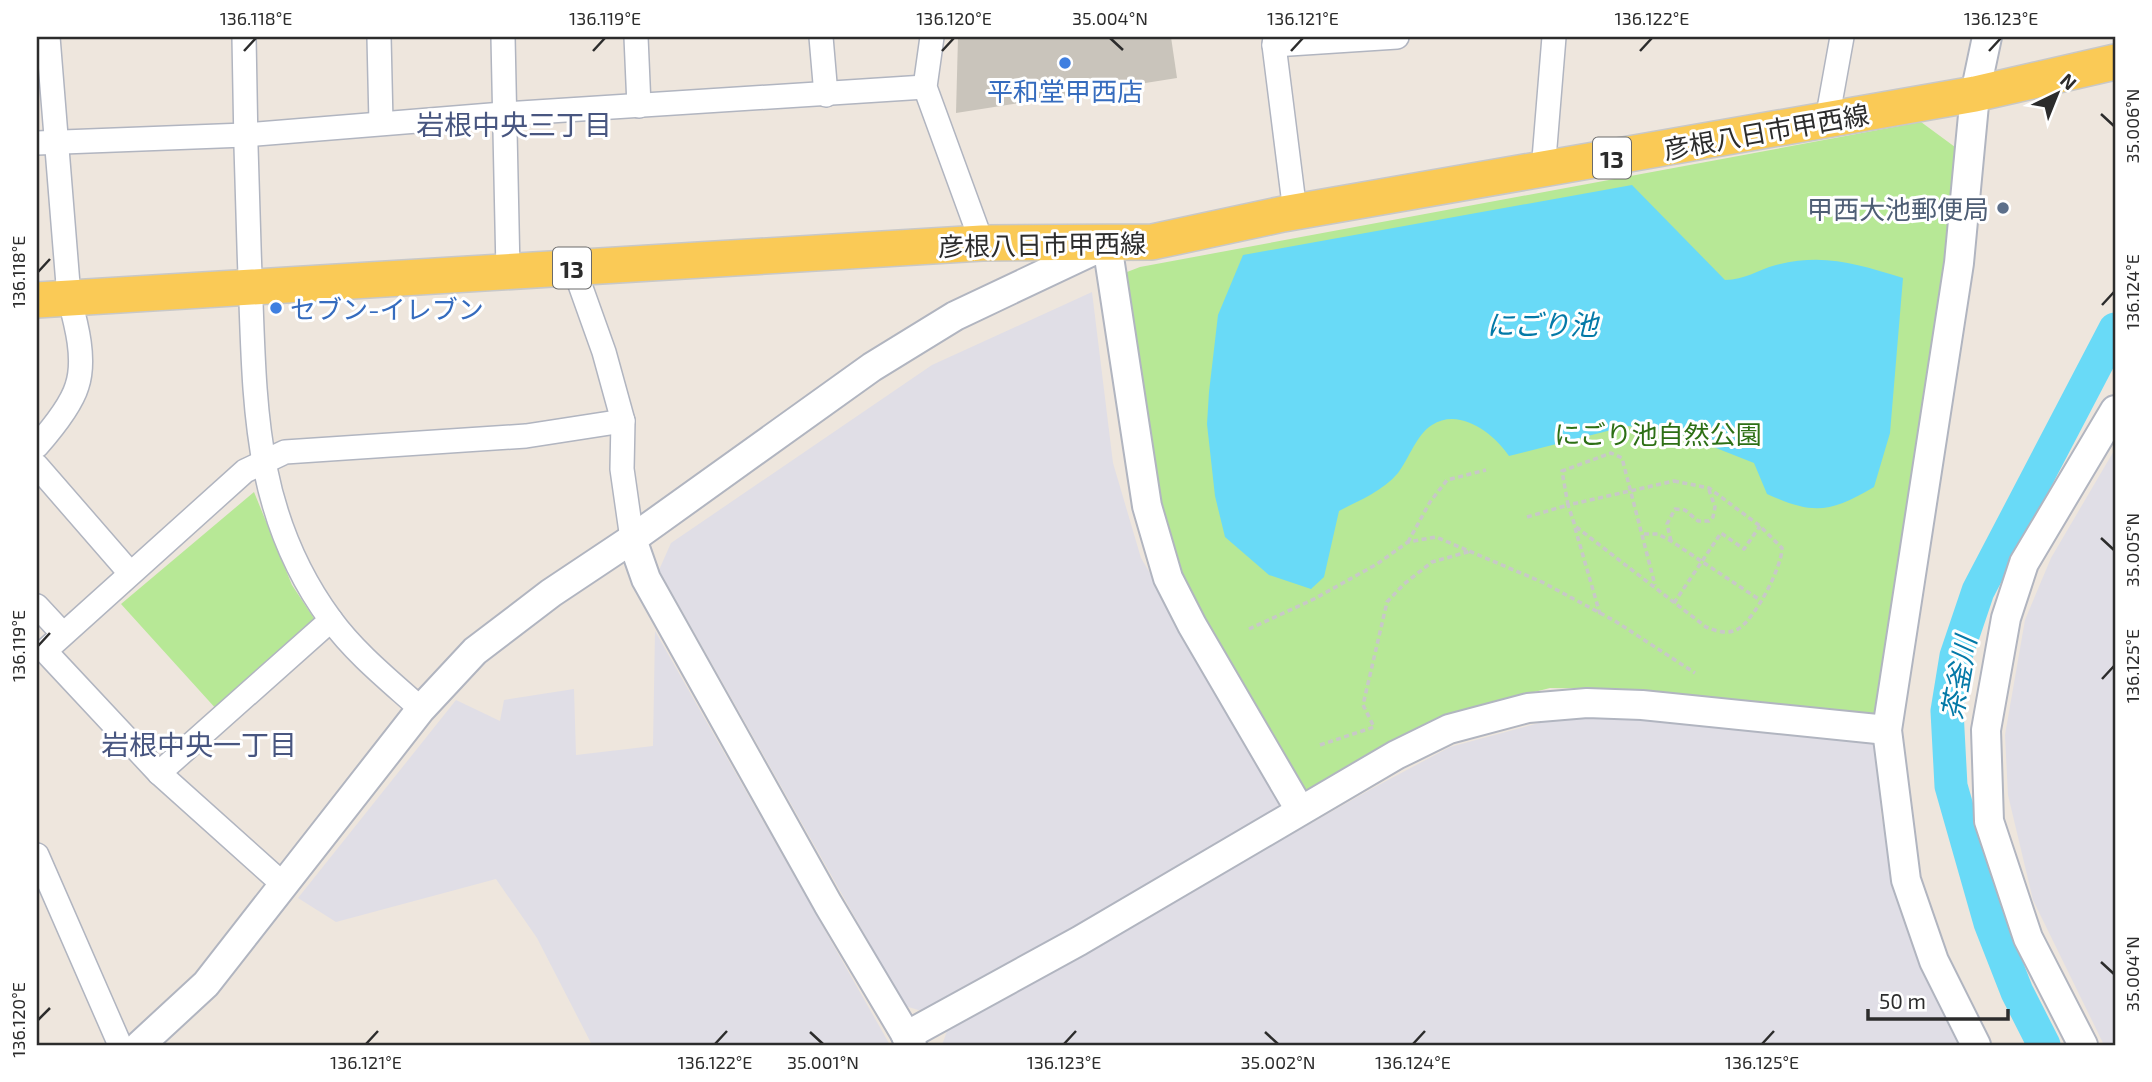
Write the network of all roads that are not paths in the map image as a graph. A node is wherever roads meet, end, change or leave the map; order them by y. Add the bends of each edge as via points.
1 (48, 37) edge
2 (244, 37) edge
3 (379, 37) edge
4 (503, 37) edge
5 (636, 37) edge
6 (821, 37) edge
7 (932, 37) edge
8 (1397, 37) edge
9 (1555, 37) edge
10 (1842, 37) edge
11 (1987, 37) edge
12 (1275, 41) edge
13 (2115, 62) edge
14 (925, 87) junction
15 (1975, 93) junction
16 (826, 95) junction
17 (639, 106) junction
18 (503, 114) junction
19 (1827, 120) junction
20 (382, 123) junction
21 (245, 135) junction
22 (47, 142) edge
23 (1543, 171) junction
24 (1295, 212) junction
25 (982, 243) junction
26 (1107, 244) junction
27 (574, 268) junction
28 (508, 271) junction
29 (251, 287) junction
30 (53, 299) edge
31 (2115, 410) edge
32 (623, 421) junction
33 (37, 446) edge
34 (263, 461) junction
35 (37, 466) edge
36 (632, 540) junction
37 (130, 573) junction
38 (37, 606) edge
39 (331, 620) junction
40 (63, 634) junction
41 (41, 656) edge
42 (421, 709) junction
43 (1887, 730) junction
44 (159, 773) junction
45 (1300, 810) junction
46 (37, 855) edge
47 (285, 886) junction
48 (909, 1041) edge
49 (120, 1045) edge
50 (140, 1045) edge
51 (1976, 1045) edge
52 (2083, 1045) edge

1 - 22 street
2 - 21 street
3 - 20 street
4 - 18 street
5 - 17 street
6 - 16 street
7 - 14 street
8 - 12 street
9 - 23 street
10 - 19 street
11 - 15 street
12 - 24 street
13 - 15 main road, 彦根八日市甲西線 / 13
14 - 16 street
14 - 25 street
15 - 19 main road, 彦根八日市甲西線 / 13
15 - 43 street via 1959,263
16 - 17 street
17 - 18 street
18 - 20 street
18 - 28 street
19 - 23 main road, 彦根八日市甲西線 / 13
20 - 21 street
21 - 22 street
21 - 29 street
22 - 30 street
23 - 24 main road, 彦根八日市甲西線 / 13
24 - 26 main road, 彦根八日市甲西線 / 13 via 1153,242
25 - 26 main road, 彦根八日市甲西線 / 13
25 - 27 main road, 彦根八日市甲西線 / 13
26 - 36 street via 955,316 872,366
26 - 45 street via 1147,506 1168,578
27 - 28 main road, 彦根八日市甲西線 / 13
27 - 32 street
28 - 29 main road, 彦根八日市甲西線 / 13
29 - 30 main road, 彦根八日市甲西線 / 13
29 - 34 street via 254,402
30 - 33 street via 77,335 77,386
31 - 52 street via 2024,563 2007,618 1986,730 1989,821 2028,938
32 - 34 street via 526,436 285,452
32 - 36 street via 624,482
34 - 37 street via 245,471
34 - 39 street via 289,546
35 - 37 street
36 - 42 street via 475,651
36 - 48 street via 646,579
37 - 40 street
38 - 40 street
39 - 42 street
39 - 44 street
40 - 41 street
41 - 44 street
42 - 47 street
43 - 45 street via 1642,705 1528,708 1449,729
43 - 51 street via 1906,880 1934,961
44 - 47 street
45 - 48 street
46 - 49 street
47 - 50 street via 206,984

